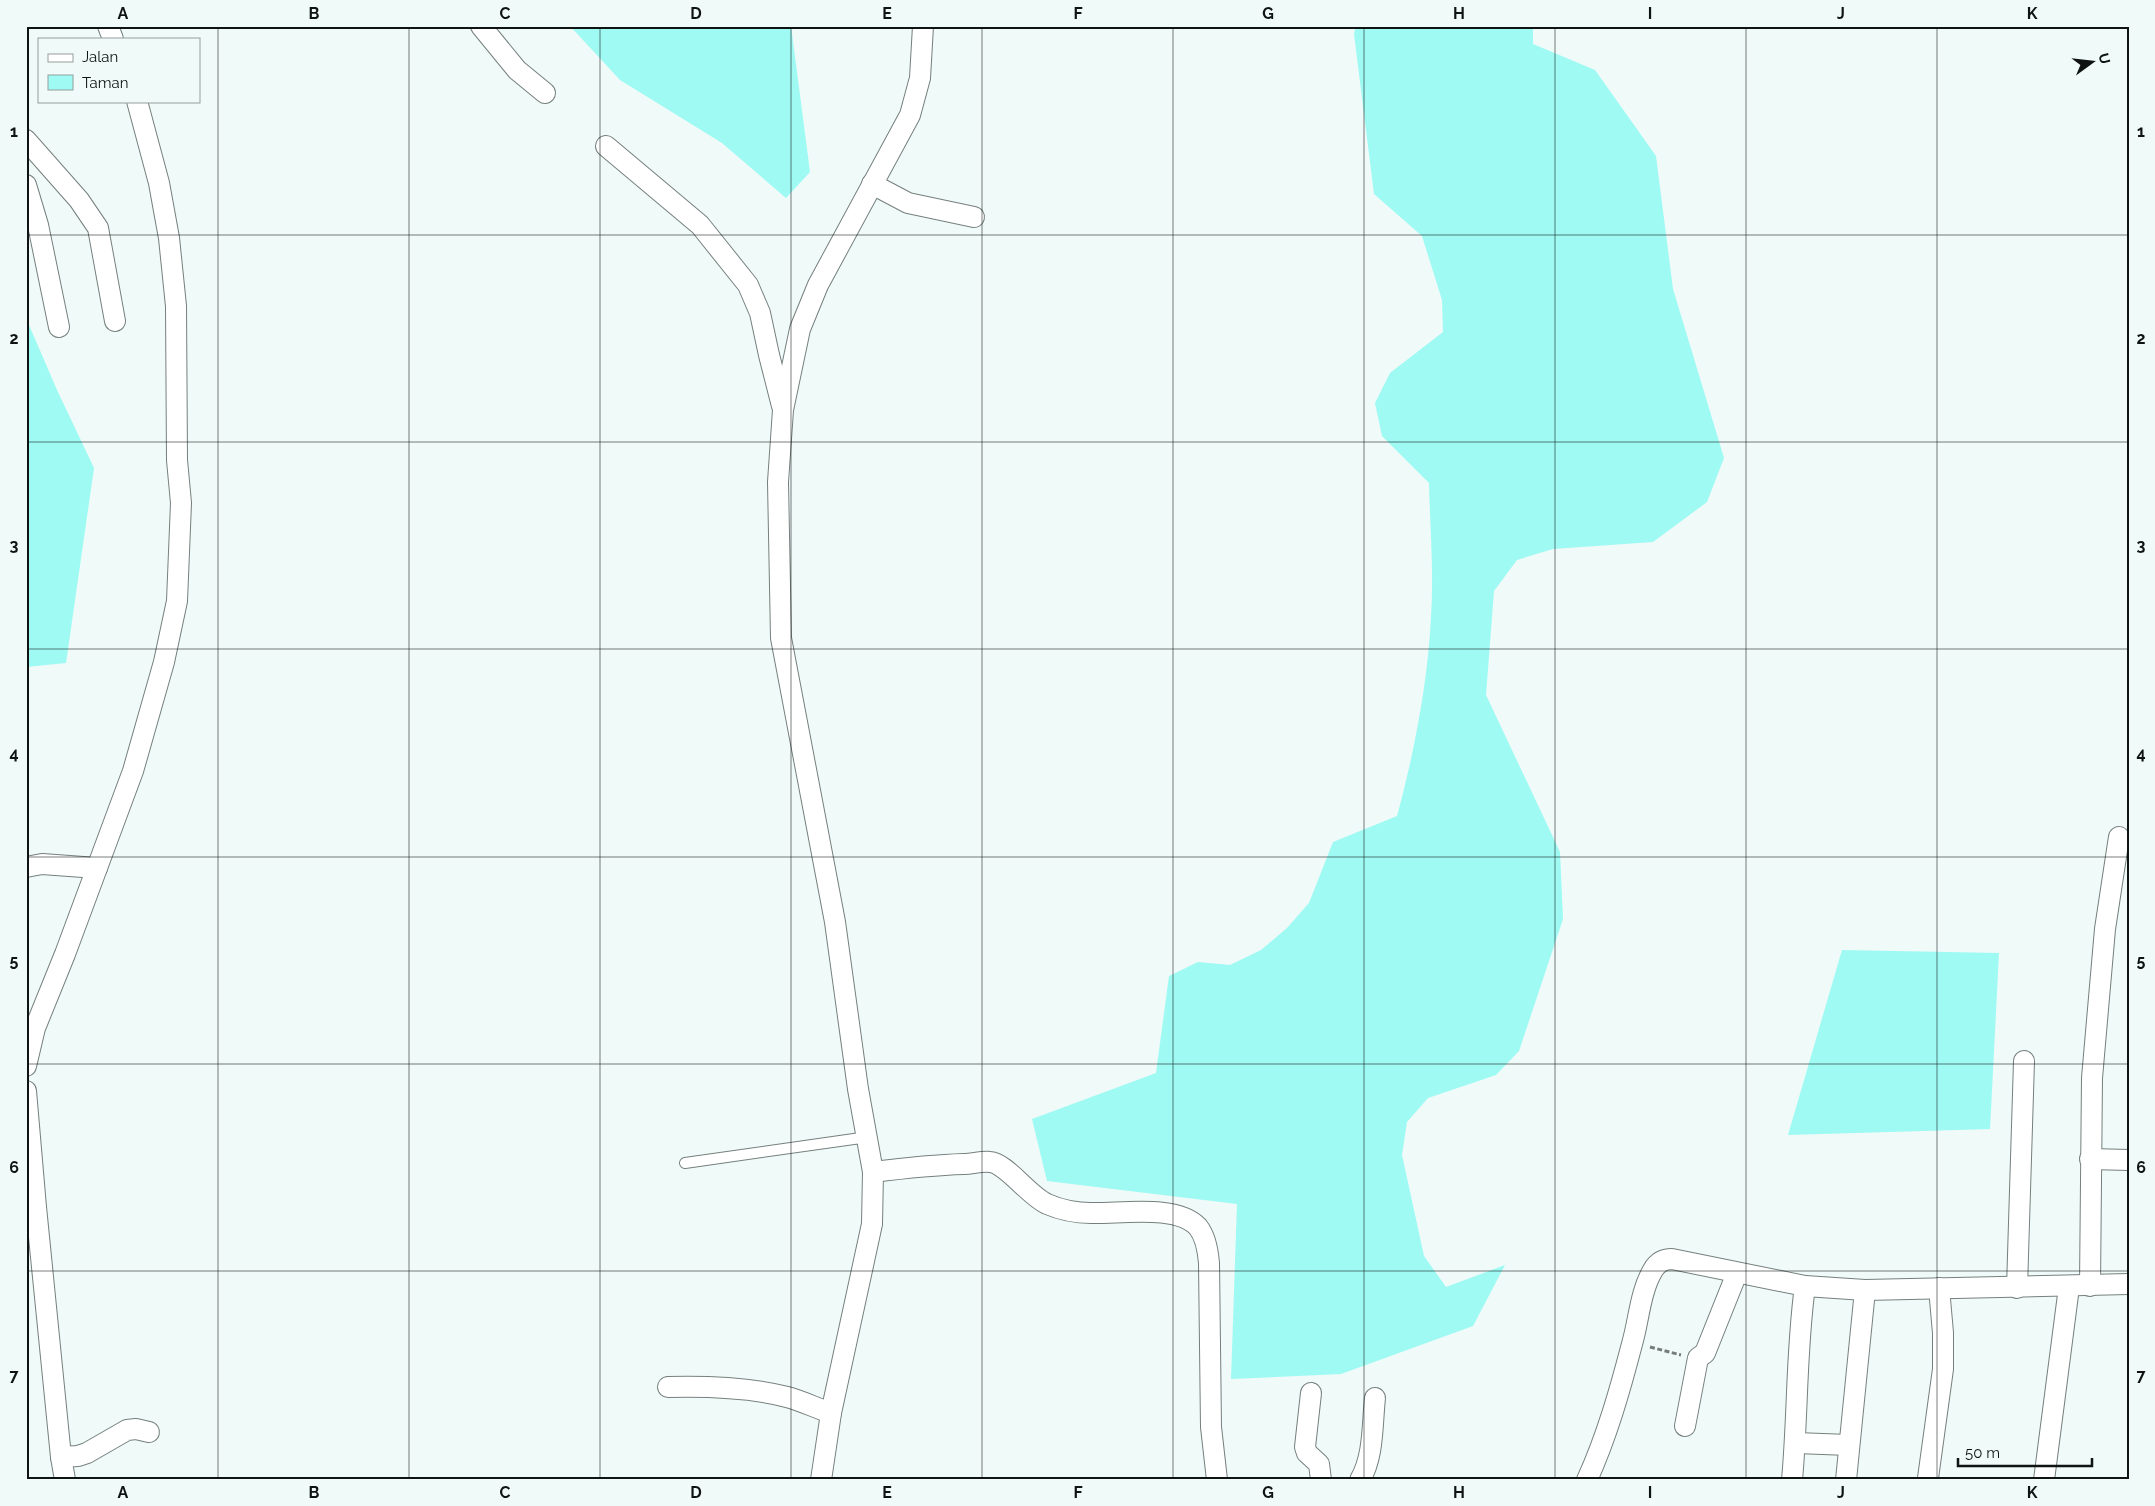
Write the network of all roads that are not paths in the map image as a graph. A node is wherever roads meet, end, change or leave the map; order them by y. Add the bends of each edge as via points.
1 (108, 26) edge
2 (481, 26) edge
3 (923, 26) edge
4 (114, 38) edge
5 (544, 93) dead end
6 (137, 102) edge
7 (26, 140) edge
8 (606, 146) dead end
9 (872, 184) junction
10 (26, 185) edge
11 (974, 217) dead end
12 (115, 320) dead end
13 (59, 327) dead end
14 (783, 410) junction
15 (2119, 837) dead end
16 (26, 867) edge
17 (98, 868) junction
18 (28, 1052) edge
19 (2024, 1060) dead end
20 (26, 1091) edge
21 (27, 1132) edge
22 (868, 1137) junction
23 (2090, 1160) junction
24 (2129, 1160) edge
25 (685, 1163) dead end
26 (874, 1172) junction
27 (31, 1208) edge
28 (1737, 1273) junction
29 (2129, 1284) edge
30 (1805, 1286) junction
31 (2069, 1286) junction
32 (2090, 1286) junction
33 (1939, 1288) junction
34 (2018, 1288) junction
35 (1865, 1290) junction
36 (668, 1387) dead end
37 (1311, 1392) dead end
38 (1375, 1398) dead end
39 (831, 1413) junction
40 (1685, 1426) dead end
41 (149, 1432) dead end
42 (1796, 1443) junction
43 (1849, 1445) junction
44 (61, 1458) junction
45 (1928, 1478) dead end
46 (65, 1480) edge
47 (821, 1480) edge
48 (1217, 1480) edge
49 (1321, 1480) edge
50 (1360, 1480) edge
51 (1587, 1480) edge
52 (1792, 1480) edge
53 (1846, 1480) edge
54 (2044, 1480) edge

1 - 4 street
2 - 5 street via 517,70
3 - 9 street via 920,78 910,115
6 - 17 street via 159,183 176,306 180,573 164,662 133,771
7 - 12 street via 79,200 98,228
8 - 14 street via 700,225 748,285 760,314
9 - 11 street via 908,203
9 - 14 street via 818,285 800,329
10 - 13 street via 38,225
14 - 22 street via 778,482 781,638 835,922 858,1089
15 - 23 street via 2105,929 2092,1078
16 - 17 street via 42,864
17 - 18 street
19 - 34 street
20 - 21 street
21 - 27 street
22 - 25 lane
22 - 26 street
23 - 24 street
23 - 32 street
26 - 39 street via 872,1224
26 - 48 street via 937,1164 990,1162 1004,1168 1033,1195 1064,1210 1146,1212 1186,1218 1194,1224 1204,1239 1209,1263 1211,1427
27 - 44 street
28 - 30 street
28 - 40 street via 1705,1353 1698,1358
28 - 51 street via 1672,1259 1658,1263 1647,1282 1603,1445
29 - 32 street
30 - 35 street
30 - 42 street via 1797,1370
31 - 32 street
31 - 34 street
31 - 54 street
33 - 34 street
33 - 35 street
33 - 45 street via 1943,1369
35 - 43 street
36 - 39 street via 724,1387 761,1392 787,1397
37 - 49 street via 1305,1447 1319,1464
38 - 50 street via 1370,1451
39 - 47 street
41 - 44 street via 127,1430 87,1453
42 - 43 street
42 - 52 street
43 - 53 street
44 - 46 street

